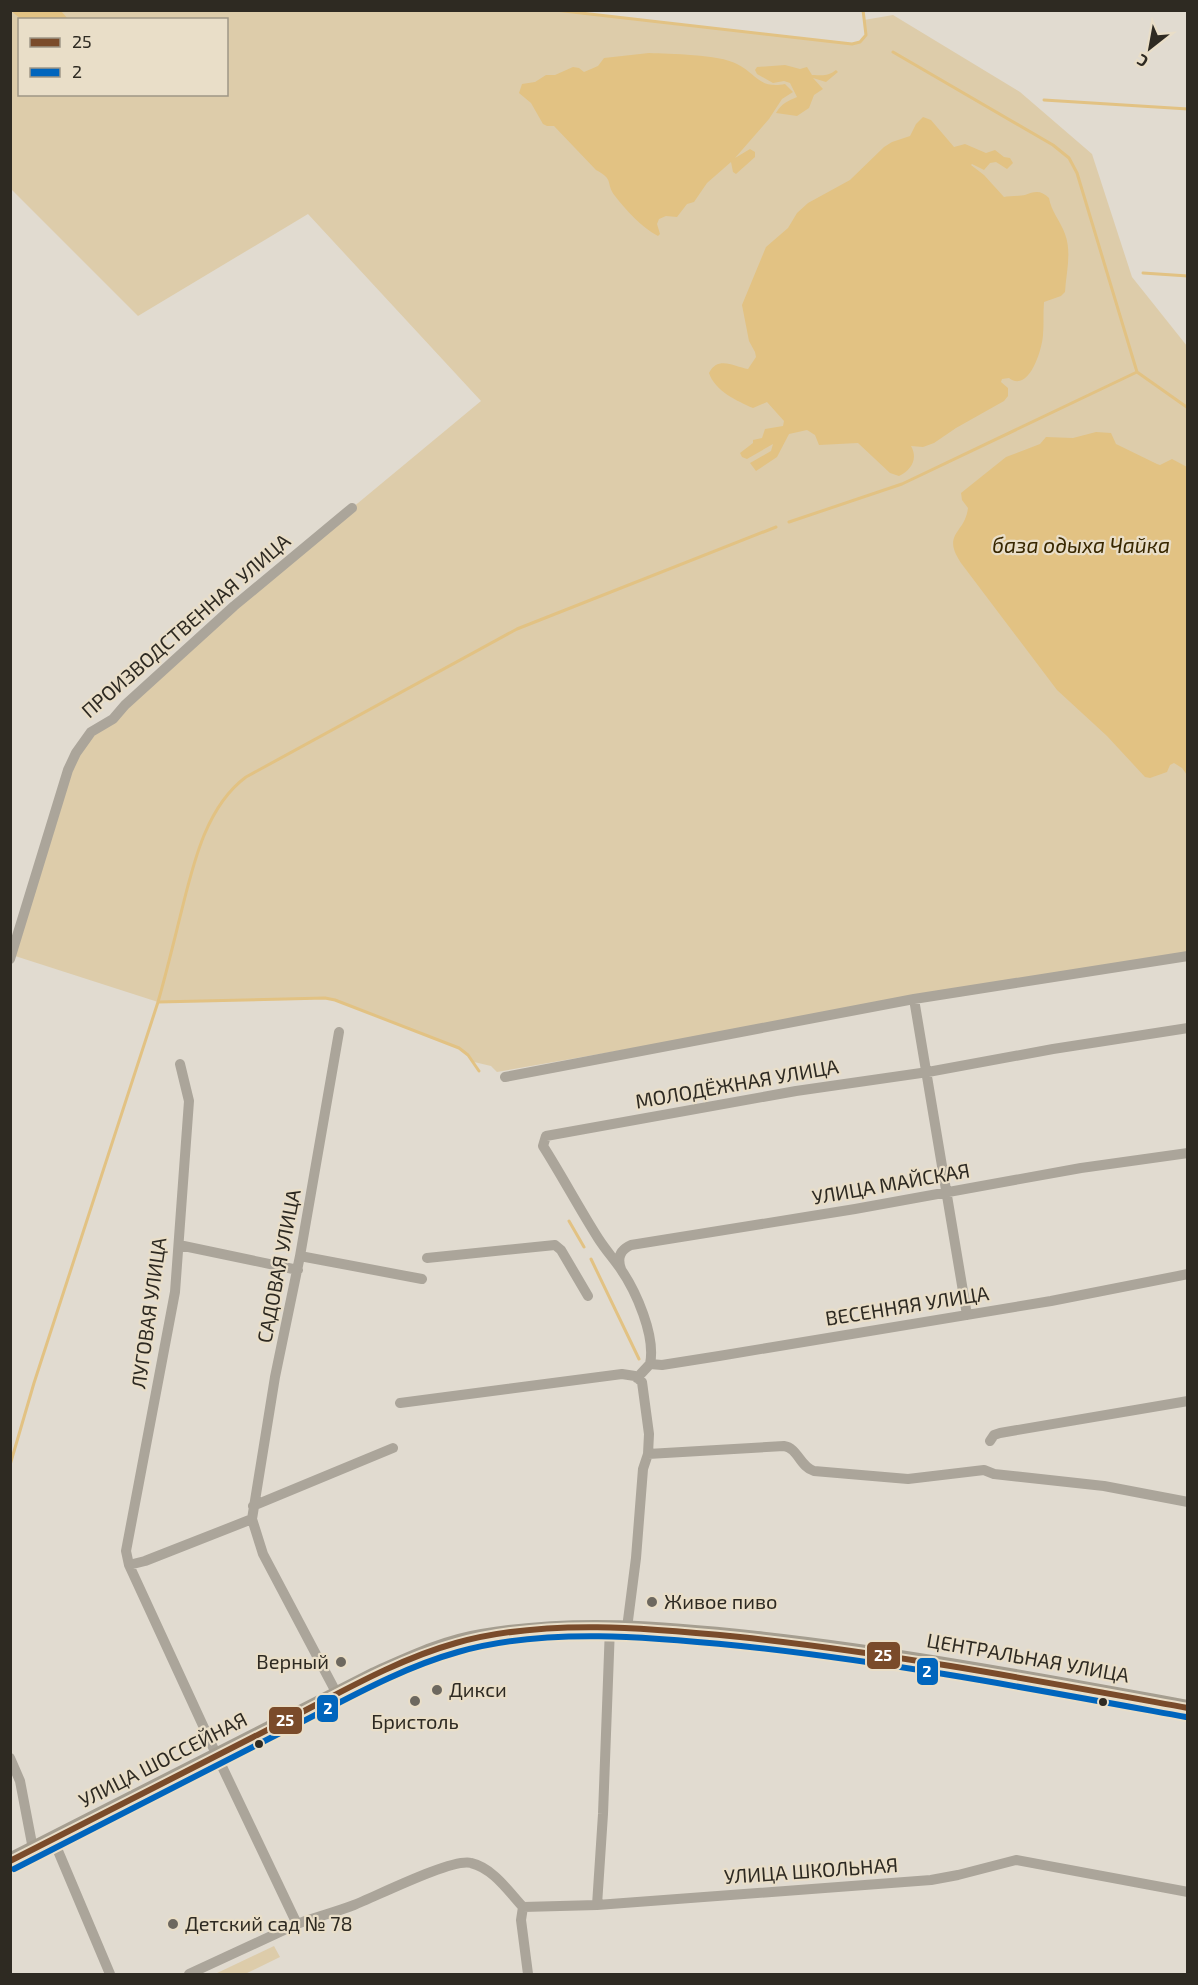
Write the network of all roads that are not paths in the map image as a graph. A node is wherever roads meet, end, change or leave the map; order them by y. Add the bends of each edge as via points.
1 (352, 508) dead end
2 (1188, 956) edge
3 (10, 959) edge
4 (914, 999) junction
5 (1188, 1028) edge
6 (339, 1032) dead end
7 (180, 1064) dead end
8 (928, 1072) junction
9 (505, 1077) dead end
10 (1188, 1153) edge
11 (947, 1193) junction
12 (179, 1245) junction
13 (300, 1256) junction
14 (427, 1258) dead end
15 (621, 1269) junction
16 (297, 1270) junction
17 (1188, 1274) edge
18 (422, 1279) dead end
19 (588, 1296) dead end
20 (967, 1315) junction
21 (650, 1364) junction
22 (637, 1378) junction
23 (1188, 1401) edge
24 (399, 1402) dead end
25 (990, 1441) dead end
26 (393, 1448) dead end
27 (648, 1454) junction
28 (1188, 1502) edge
29 (254, 1506) junction
30 (252, 1519) junction
31 (129, 1565) junction
32 (618, 1627) junction
33 (337, 1694) junction
34 (1188, 1708) edge
35 (217, 1756) junction
36 (10, 1758) edge
37 (54, 1839) junction
38 (33, 1849) junction
39 (10, 1861) edge
40 (1188, 1892) edge
41 (597, 1905) junction
42 (524, 1907) junction
43 (297, 1924) junction
44 (527, 1972) edge
45 (110, 1974) edge
46 (189, 1974) edge

1 - 3 street, ПРОИЗВОДСТВЕННАЯ УЛИЦА via 234,606 113,718 91,732 68,770
2 - 4 street
4 - 8 street
4 - 9 street
5 - 8 street, МОЛОДЁЖНАЯ УЛИЦА
6 - 13 street, САДОВАЯ УЛИЦА
7 - 12 street, ЛУГОВАЯ УЛИЦА via 189,1101
8 - 11 street
8 - 15 street, МОЛОДЁЖНАЯ УЛИЦА via 796,1091 546,1136 543,1146
10 - 11 street, УЛИЦА МАЙСКАЯ
11 - 15 street, УЛИЦА МАЙСКАЯ via 631,1245 620,1255
11 - 20 street
12 - 16 street
12 - 31 street, ЛУГОВАЯ УЛИЦА via 175,1292 126,1551
13 - 16 street, САДОВАЯ УЛИЦА
13 - 18 street
14 - 19 street via 555,1245
15 - 21 street, МОЛОДЁЖНАЯ УЛИЦА via 644,1318
16 - 29 street, САДОВАЯ УЛИЦА
17 - 20 street, ВЕСЕННЯЯ УЛИЦА
20 - 21 street, ВЕСЕННЯЯ УЛИЦА
21 - 22 street
22 - 24 street via 622,1374
22 - 27 street via 642,1382 644,1395
23 - 25 street via 1000,1433
26 - 29 street
27 - 28 street via 784,1446 792,1448 812,1471 908,1479 984,1470
27 - 32 street via 643,1469 636,1558
29 - 30 street, САДОВАЯ УЛИЦА
30 - 31 street
30 - 33 street via 263,1554
31 - 35 street
32 - 33 main road, УЛИЦА ШОССЕЙНАЯ via 480,1637 433,1650
32 - 34 main road, ЦЕНТРАЛЬНАЯ УЛИЦА via 915,1660
32 - 41 street
33 - 35 main road, УЛИЦА ШОССЕЙНАЯ
35 - 37 main road, УЛИЦА ШОССЕЙНАЯ
35 - 43 street
36 - 38 street via 21,1781
37 - 38 main road, УЛИЦА ШОССЕЙНАЯ
37 - 45 street
38 - 39 main road, УЛИЦА ШОССЕЙНАЯ
40 - 41 street, УЛИЦА ШКОЛЬНАЯ via 1011,1861 931,1880
41 - 42 street, УЛИЦА ШКОЛЬНАЯ
42 - 43 street via 489,1872 465,1862
42 - 44 street via 521,1920
43 - 46 street

